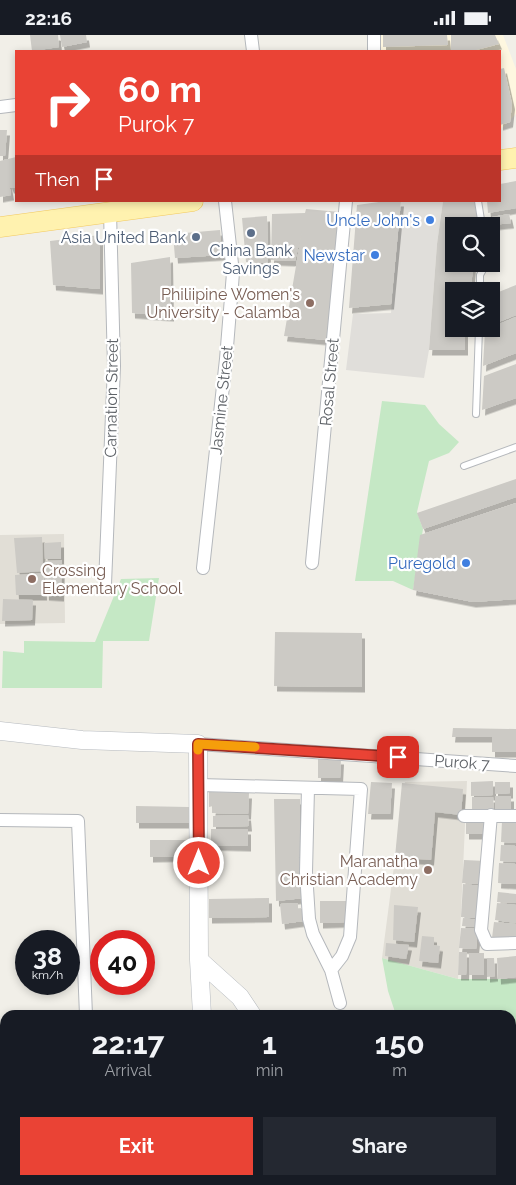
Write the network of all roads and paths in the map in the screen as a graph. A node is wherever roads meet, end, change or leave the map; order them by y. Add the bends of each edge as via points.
1 (251, 35) edge
2 (374, 35) edge
3 (252, 50) edge
4 (374, 50) edge
5 (15, 105) edge
6 (0, 107) edge
7 (516, 158) edge
8 (501, 160) edge
9 (185, 202) edge
10 (225, 202) edge
11 (346, 202) edge
12 (478, 202) edge
13 (110, 212) junction
14 (481, 217) edge
15 (0, 227) edge
16 (479, 337) edge
17 (476, 413) dead end
18 (516, 447) edge
19 (464, 465) dead end
20 (312, 563) dead end
21 (203, 568) dead end
22 (105, 584) dead end
23 (0, 731) edge
24 (198, 744) junction
25 (516, 765) edge
26 (199, 785) junction
27 (308, 788) junction
28 (464, 815) dead end
29 (491, 815) junction
30 (516, 816) edge
31 (0, 819) edge
32 (516, 943) edge
33 (199, 960) junction
34 (331, 969) junction
35 (340, 1003) dead end
36 (86, 1010) edge
37 (202, 1010) edge
38 (249, 1010) edge

1 - 3 street
2 - 4 street
5 - 6 street
7 - 8 main road
9 - 13 main road
10 - 21 street, Jasmine Street via 233,273
11 - 20 street, Rosal Street
12 - 14 lane
13 - 15 main road
13 - 22 street, Carnation Street via 114,366
16 - 17 lane
18 - 19 lane
23 - 24 street via 82,740
24 - 25 street, Purok 7
24 - 26 street
26 - 27 street
26 - 33 street
27 - 34 street via 306,872 309,919 312,934
27 - 34 street via 361,789 350,937 342,956
28 - 29 street
29 - 30 street
29 - 32 street via 481,930 487,944
31 - 36 street via 78,821
33 - 37 street
33 - 38 street via 240,997
34 - 35 street

